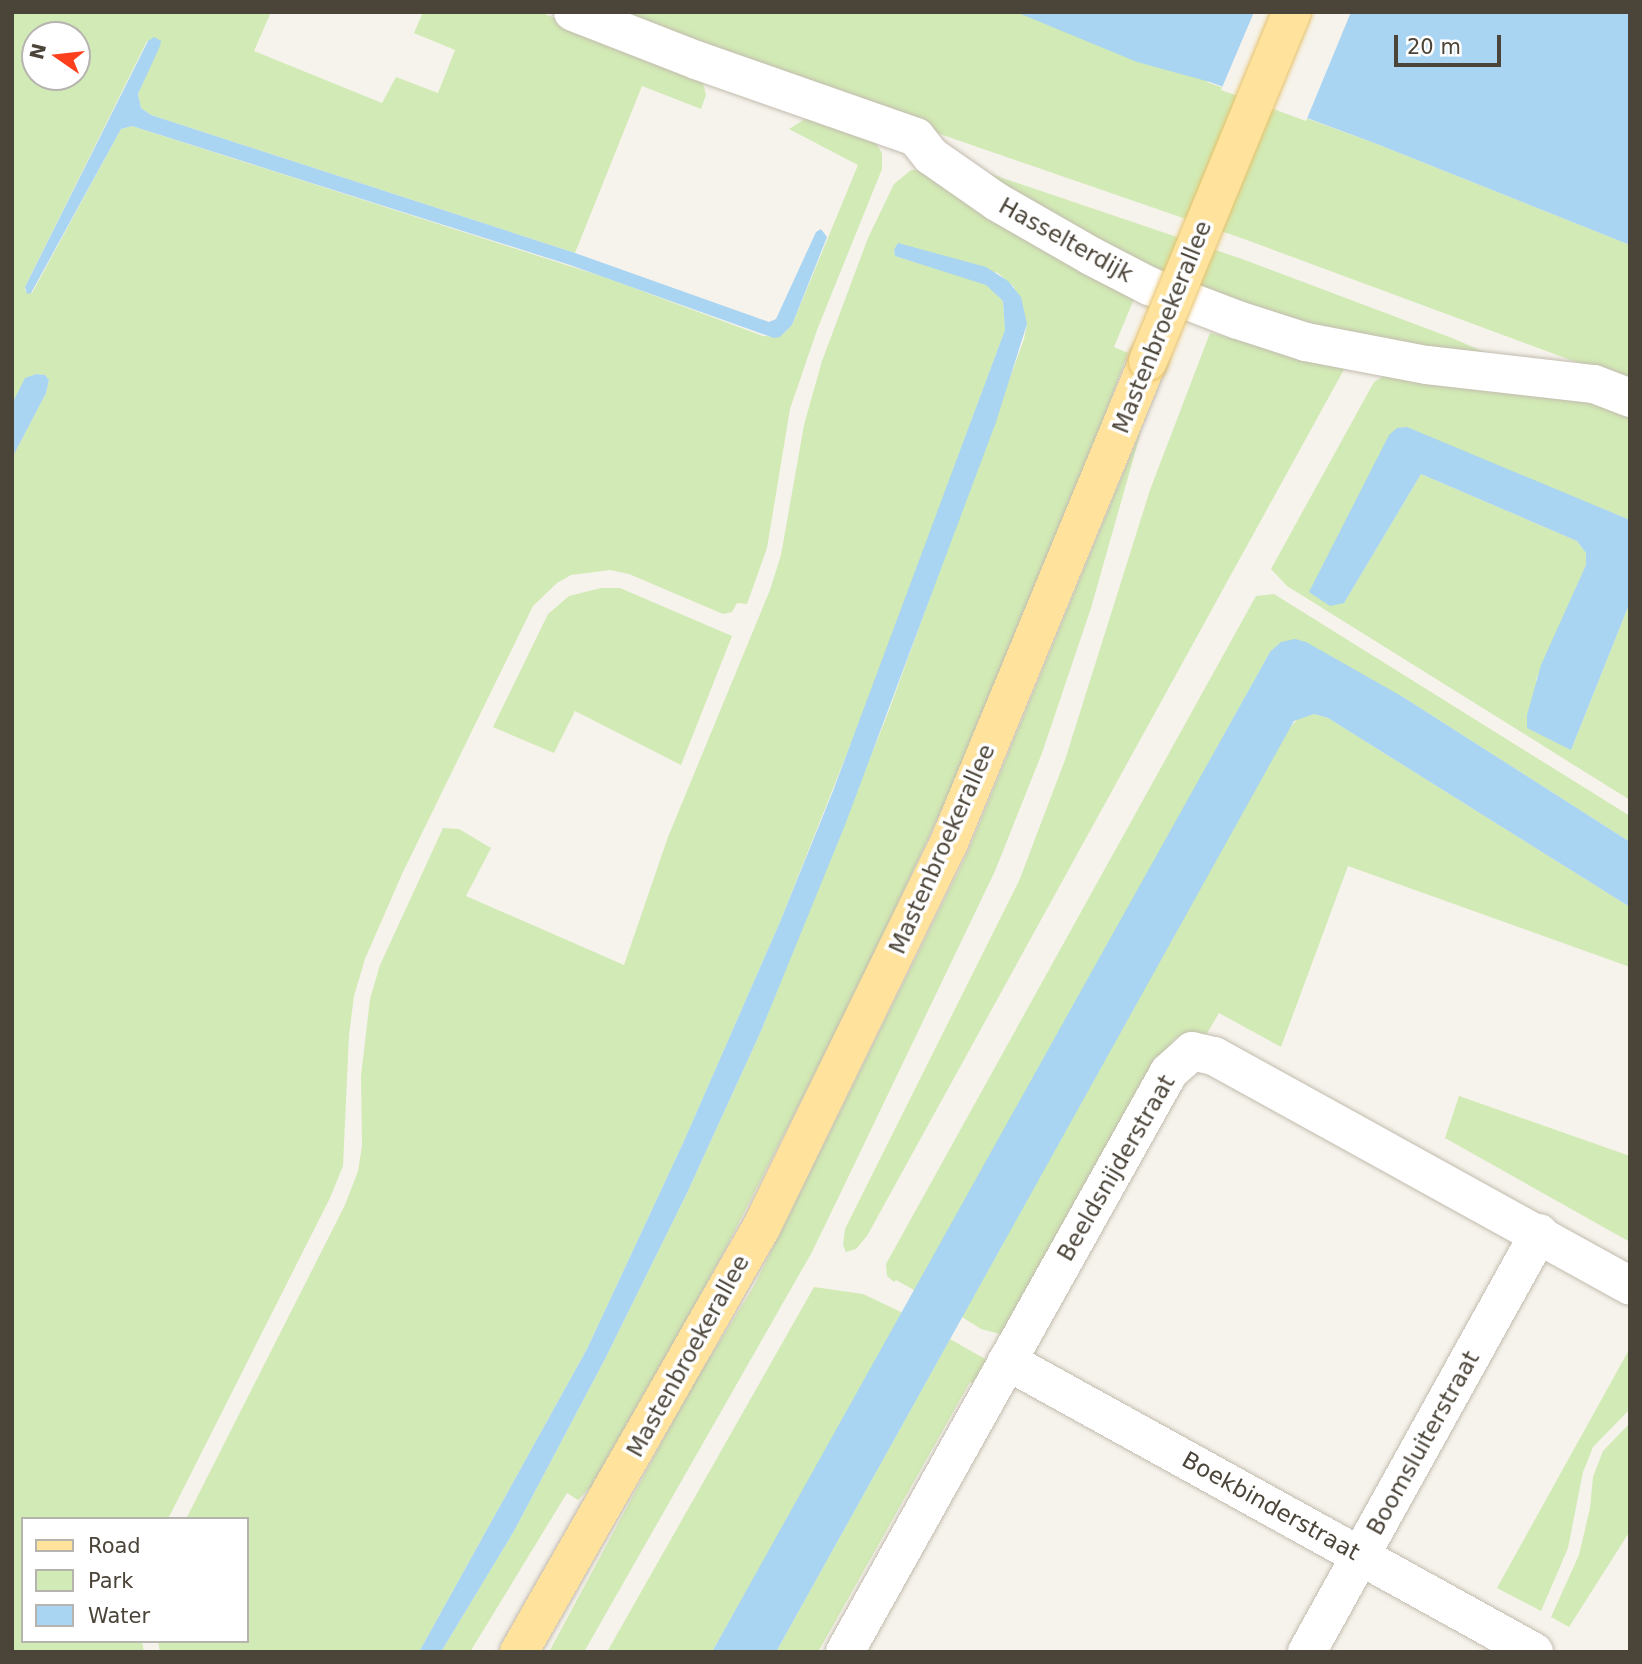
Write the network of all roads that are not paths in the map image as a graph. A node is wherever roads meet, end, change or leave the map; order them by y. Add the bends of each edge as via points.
1 (573, 12) edge
2 (1292, 12) edge
3 (1630, 398) edge
4 (1539, 1233) junction
5 (1630, 1286) edge
6 (1007, 1361) junction
7 (1361, 1556) junction
8 (519, 1652) edge
9 (845, 1652) edge
10 (1307, 1652) edge
11 (1534, 1652) edge

1 - 3 street, Hasselterdijk via 916,137 931,156 988,195 1091,256 1149,286 1238,320 1306,342 1427,365 1594,384
2 - 8 main road, Mastenbroekerallee, bridge via 936,870 761,1228
4 - 5 street, Beeldsnijderstraat
4 - 6 street, Beeldsnijderstraat via 1214,1056 1192,1051 1169,1072
4 - 7 street, Boomsluiterstraat
6 - 7 street, Boekbinderstraat
6 - 9 street, Beeldsnijderstraat
7 - 10 street, Boomsluiterstraat
7 - 11 street, Boekbinderstraat

